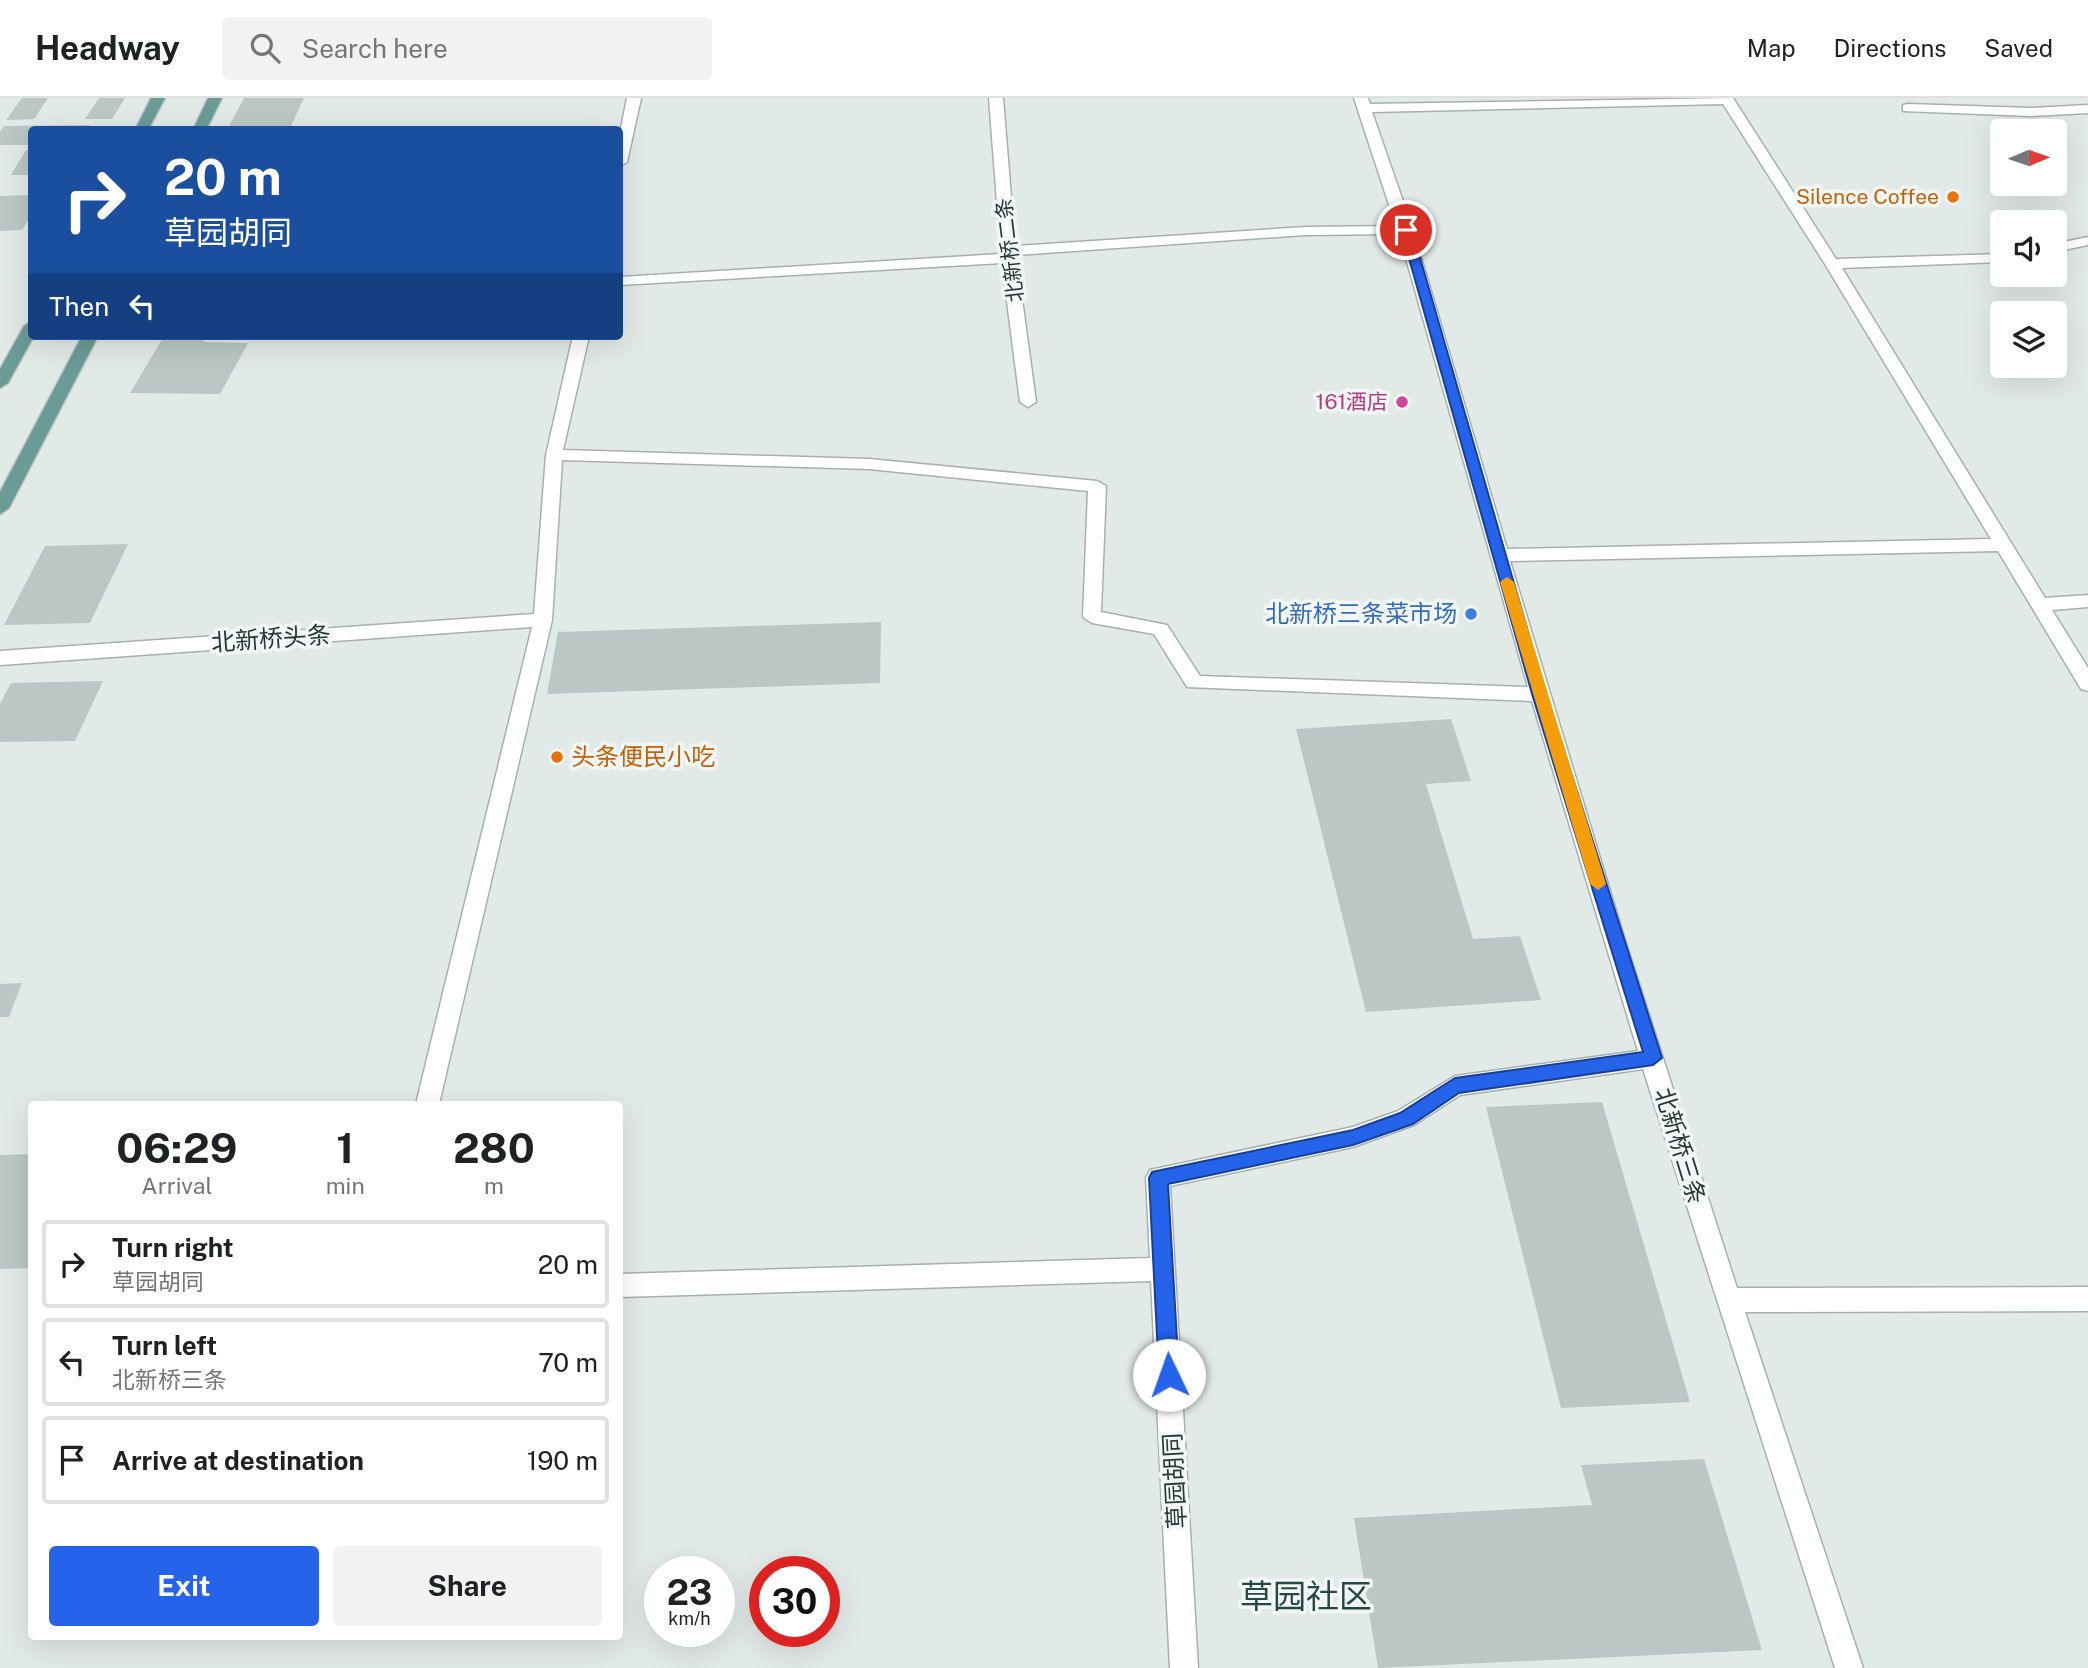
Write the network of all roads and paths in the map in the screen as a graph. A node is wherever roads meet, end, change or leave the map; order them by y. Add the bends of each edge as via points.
1 (158, 98) edge
2 (215, 98) edge
3 (634, 98) edge
4 (996, 98) edge
5 (1727, 99) edge
6 (1363, 103) edge
7 (1909, 108) dead end
8 (2088, 109) edge
9 (143, 126) edge
10 (201, 126) edge
11 (623, 148) edge
12 (1406, 230) junction
13 (2088, 241) edge
14 (2067, 245) edge
15 (1010, 255) junction
16 (1990, 258) edge
17 (1832, 264) junction
18 (623, 281) edge
19 (28, 333) edge
20 (88, 340) edge
21 (581, 340) edge
22 (0, 383) edge
23 (1028, 402) dead end
24 (554, 455) junction
25 (0, 508) edge
26 (2003, 545) junction
27 (1499, 555) junction
28 (2088, 601) edge
29 (2040, 605) junction
30 (543, 620) junction
31 (0, 658) edge
32 (2088, 684) edge
33 (1539, 694) junction
34 (1653, 1058) junction
35 (428, 1101) edge
36 (1163, 1269) junction
37 (623, 1286) edge
38 (2088, 1299) edge
39 (1727, 1300) junction
40 (1184, 1668) edge
41 (1849, 1668) edge

1 - 9 main road
2 - 10 main road
3 - 11 street
4 - 15 street, 北新桥二条
5 - 6 street
5 - 17 street
6 - 12 street, 北新桥三条
7 - 8 street
12 - 15 street via 1306,231
12 - 27 street, 北新桥三条
13 - 14 street
15 - 18 street
15 - 23 street, 北新桥二条
16 - 17 street
17 - 26 street
19 - 22 main road
20 - 25 main road
21 - 24 street
24 - 30 street
24 - 33 street via 869,464 1097,486 1092,617 1160,629 1194,682
26 - 27 street
26 - 29 street
27 - 33 street, 北新桥三条
28 - 29 street
29 - 32 street
30 - 31 street, 北新桥头条
30 - 35 street
33 - 34 street, 北新桥三条
34 - 36 street, 草园胡同 via 1455,1086 1406,1118 1353,1137 1158,1178
34 - 39 street, 北新桥三条
36 - 37 street
36 - 40 street, 草园胡同
38 - 39 street
39 - 41 street, 北新桥三条

